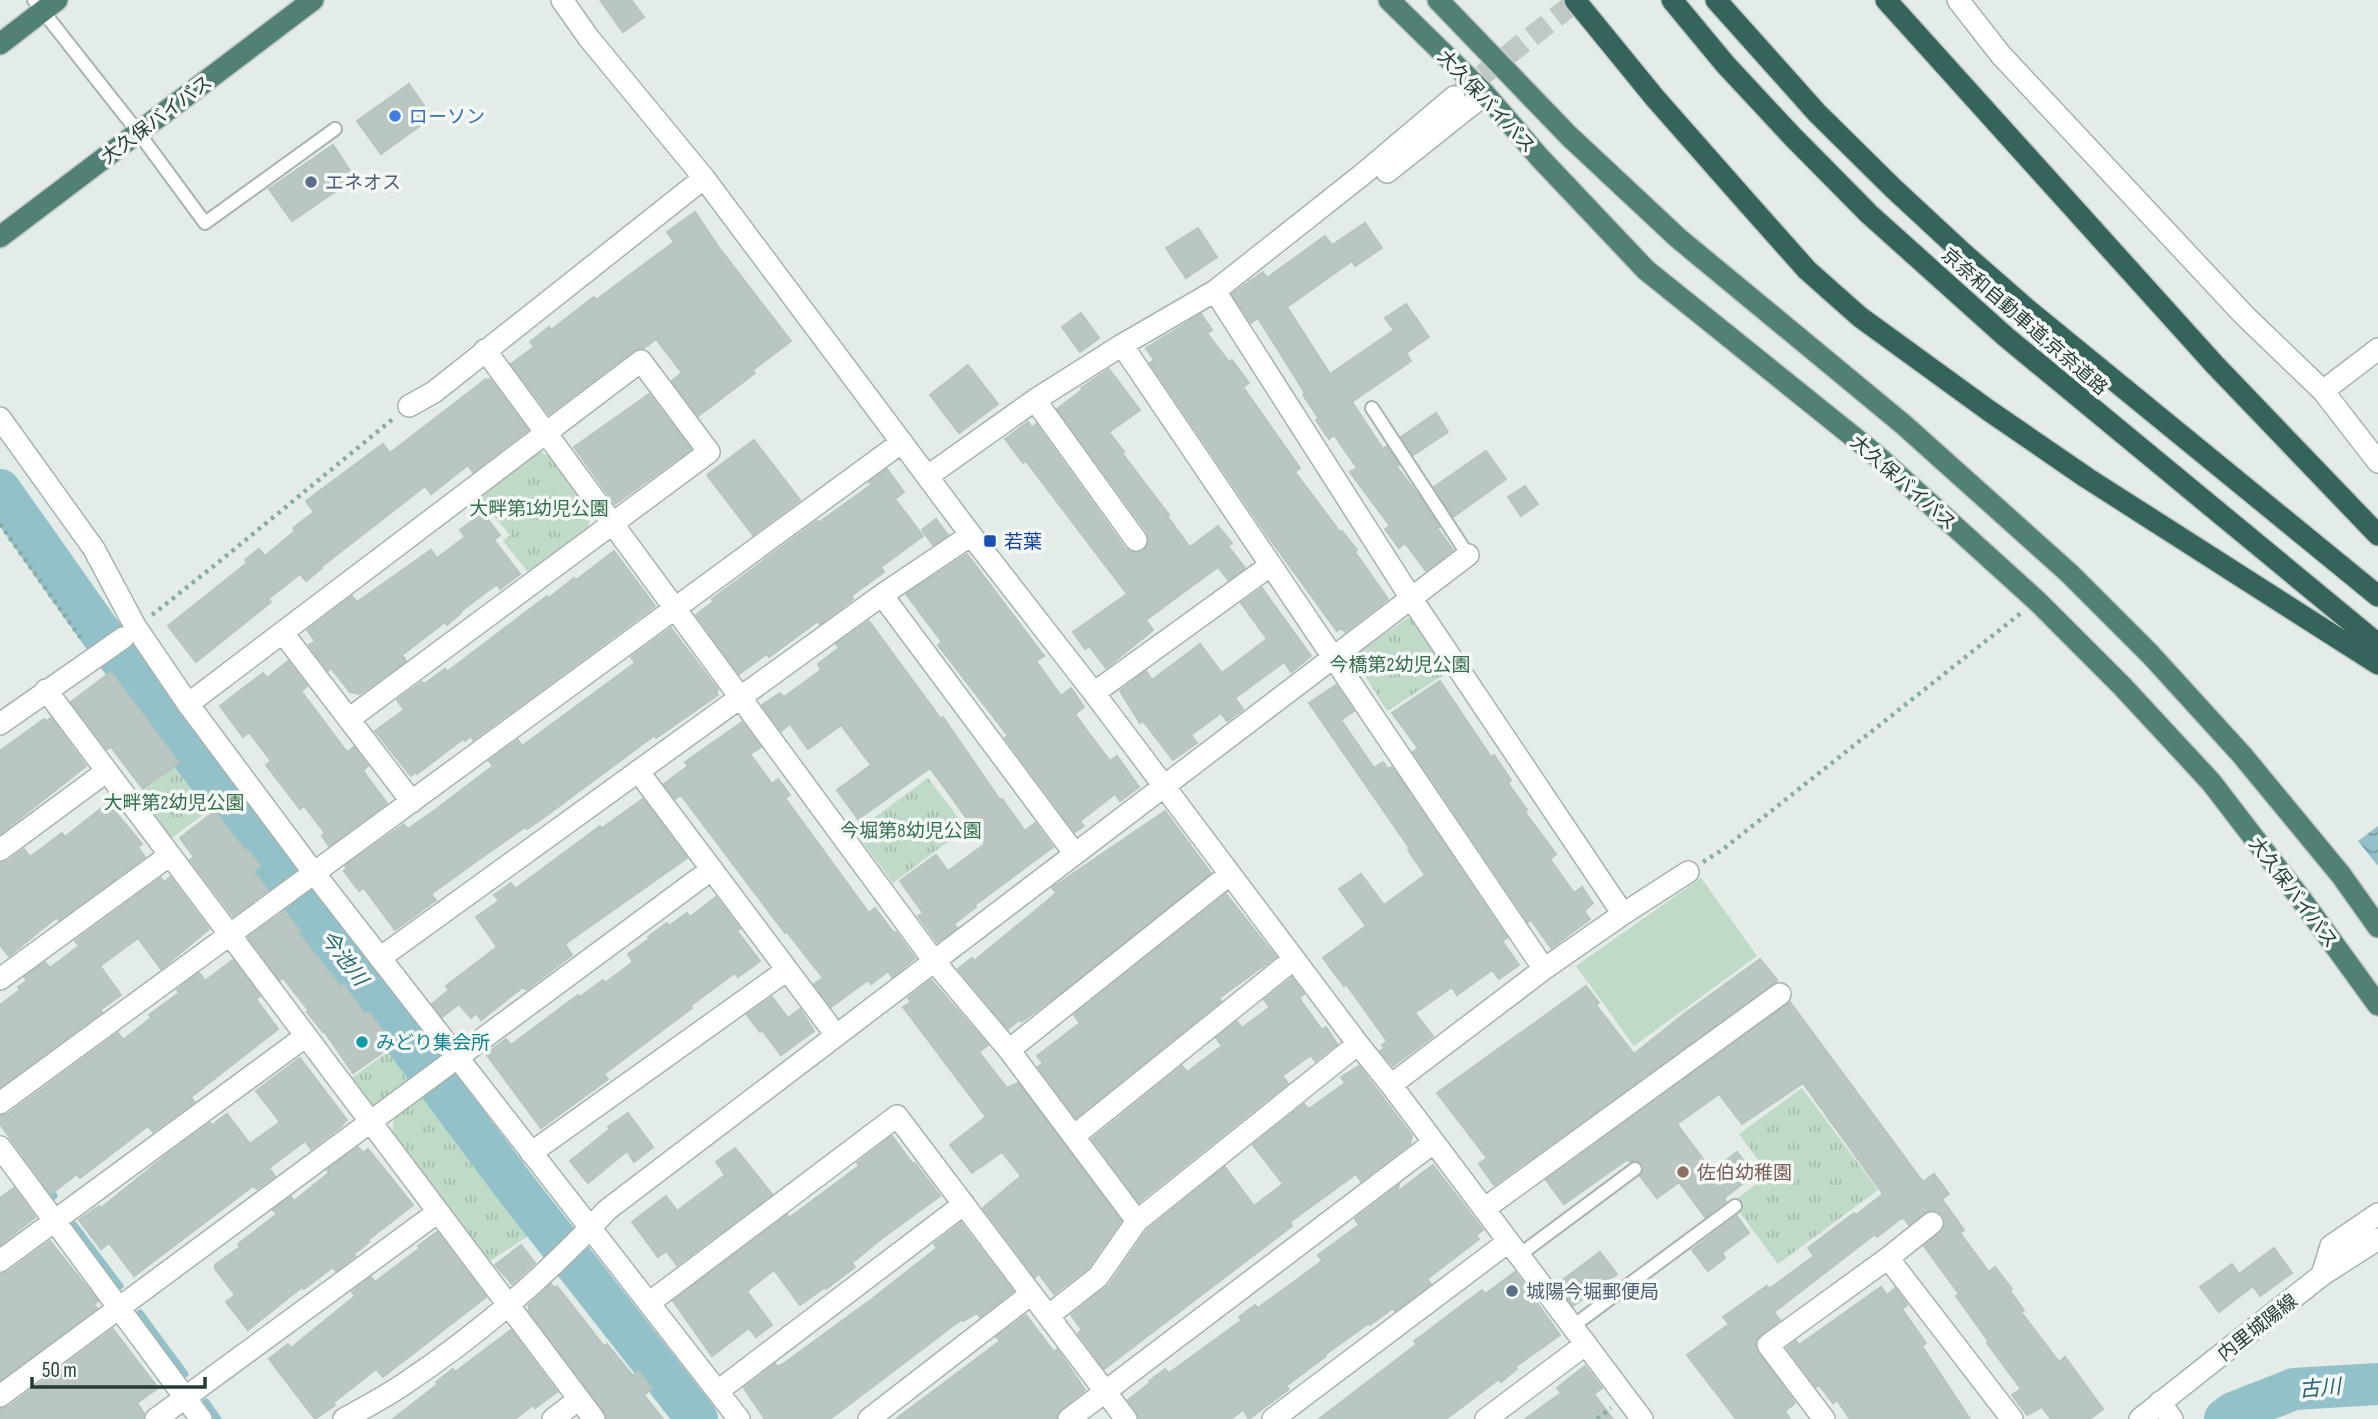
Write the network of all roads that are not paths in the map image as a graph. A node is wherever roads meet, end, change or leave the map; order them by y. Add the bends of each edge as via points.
1 (313, 0) edge
2 (562, 0) edge
3 (1389, 0) edge
4 (1438, 0) edge
5 (1575, 0) edge
6 (1672, 0) edge
7 (1716, 0) edge
8 (1886, 0) edge
9 (1958, 0) edge
10 (45, 4) edge
11 (0, 44) edge
12 (1485, 94) junction
13 (1454, 97) tunnel mouth
14 (335, 129) dead end
15 (138, 132) junction
16 (704, 178) junction
17 (1351, 184) junction
18 (0, 237) edge
19 (1215, 291) junction
20 (1122, 345) junction
21 (2378, 349) edge
22 (485, 350) junction
23 (2323, 391) junction
24 (1035, 400) junction
25 (409, 406) road end
26 (1372, 408) dead end
27 (0, 418) edge
28 (546, 433) junction
29 (902, 442) junction
30 (2378, 462) edge
31 (928, 476) junction
32 (612, 523) junction
33 (971, 535) junction
34 (2378, 535) edge
35 (1136, 540) dead end
36 (1468, 555) joint
37 (1271, 565) junction
38 (882, 595) junction
39 (2378, 596) edge
40 (1411, 598) junction
41 (675, 608) junction
42 (283, 633) junction
43 (123, 638) dead end
44 (2378, 644) edge
45 (1333, 657) junction
46 (2378, 664) edge
47 (46, 690) junction
48 (1094, 693) junction
49 (740, 697) junction
50 (188, 704) junction
51 (349, 719) junction
52 (0, 723) edge
53 (107, 771) junction
54 (638, 771) junction
55 (1163, 787) junction
56 (412, 802) junction
57 (0, 850) edge
58 (1074, 854) junction
59 (170, 855) junction
60 (712, 869) junction
61 (1688, 872) road end
62 (1230, 874) junction
63 (308, 877) junction
64 (1623, 914) junction
65 (2378, 927) edge
66 (230, 935) junction
67 (380, 958) junction
68 (1294, 959) junction
69 (934, 961) junction
70 (1544, 969) junction
71 (787, 970) junction
72 (0, 979) edge
73 (1780, 994) dead end
74 (2378, 1005) edge
75 (836, 1035) junction
76 (306, 1036) junction
77 (1358, 1044) junction
78 (1009, 1050) junction
79 (452, 1061) junction
80 (1391, 1084) junction
81 (0, 1103) edge
82 (370, 1122) junction
83 (1074, 1136) junction
84 (1433, 1143) junction
85 (0, 1147) edge
86 (531, 1153) junction
87 (1635, 1169) dead end
88 (964, 1204) junction
89 (1735, 1206) dead end
90 (1484, 1209) junction
91 (438, 1212) junction
92 (2378, 1214) edge
93 (55, 1221) junction
94 (1138, 1221) junction
95 (1932, 1223) dead end
96 (585, 1233) junction
97 (2378, 1239) edge
98 (1513, 1249) junction
99 (1888, 1258) junction
100 (0, 1262) edge
101 (2322, 1275) junction
102 (1031, 1294) junction
103 (649, 1303) junction
104 (509, 1306) junction
105 (119, 1308) junction
106 (1048, 1316) junction
107 (1573, 1326) junction
108 (1586, 1344) junction
109 (718, 1391) junction
110 (1105, 1392) junction
111 (0, 1396) edge
112 (185, 1397) junction
113 (579, 1399) junction
114 (2166, 1411) edge
115 (156, 1419) edge
116 (201, 1419) edge
117 (344, 1419) edge
118 (553, 1419) edge
119 (594, 1419) edge
120 (739, 1419) edge
121 (869, 1419) edge
122 (1069, 1419) edge
123 (1126, 1419) edge
124 (1273, 1419) edge
125 (1486, 1419) edge
126 (1642, 1419) edge
127 (1824, 1419) edge
128 (2012, 1419) edge
129 (2140, 1419) edge

1 - 15 highway, 大久保バイパス
2 - 16 street
3 - 12 highway, 大久保バイパス
4 - 65 highway, 大久保バイパス via 1569,136 1678,238 1904,425 2069,573 2242,755
5 - 46 highway via 1807,270 1860,317 2087,478
6 - 44 highway, 京奈和自動車道;京奈道路 via 1772,115 1880,224 2006,337
7 - 39 highway, 京奈和自動車道;京奈道路 via 1817,113 1963,253
8 - 34 highway via 2215,365
9 - 23 street via 2001,55 2234,305
10 - 11 highway
10 - 15 lane
12 - 17 street via 1372,184
12 - 74 highway, 大久保バイパス via 1646,270 1876,455 2122,686 2211,782
13 - 17 street
14 - 15 lane via 205,223
15 - 18 highway, 大久保バイパス
16 - 22 street
16 - 29 street
17 - 19 street
19 - 20 street
19 - 40 street
20 - 24 street
20 - 37 street
21 - 23 street
22 - 25 street via 434,392
22 - 28 street
23 - 30 street
24 - 31 street
24 - 35 street
26 - 36 lane
27 - 50 street via 94,549 135,626
28 - 32 street
28 - 32 street via 641,361 709,452
28 - 42 street
29 - 31 street
29 - 41 street
31 - 33 street
32 - 41 street
32 - 51 street
33 - 38 street
33 - 48 street
36 - 40 street
37 - 45 street
37 - 48 street
38 - 49 street
38 - 58 street
40 - 45 street
40 - 64 street
41 - 49 street
41 - 56 street
42 - 50 street
42 - 51 street
43 - 47 street
45 - 55 street
45 - 70 street
47 - 52 street
47 - 53 street
48 - 55 street
49 - 54 street
49 - 69 street
50 - 63 street
51 - 56 street
53 - 57 street
53 - 59 street
54 - 60 street
54 - 67 street
55 - 58 street
55 - 62 street
56 - 63 street
58 - 69 street
59 - 66 street
59 - 72 street
60 - 71 street
60 - 79 street
61 - 64 street
62 - 68 street
62 - 78 street
63 - 66 street
63 - 67 street
64 - 70 street
66 - 76 street
66 - 81 street
67 - 79 street
68 - 77 street
68 - 83 street
69 - 75 street
69 - 78 street
70 - 80 street
71 - 75 street
71 - 86 street
73 - 90 street
75 - 96 street via 607,1210
76 - 82 street
76 - 93 street
77 - 80 street
77 - 94 street
78 - 83 street
79 - 82 street
79 - 86 street
80 - 84 street
82 - 91 street
82 - 105 street
83 - 94 street
84 - 90 street
84 - 110 street
85 - 93 street
86 - 96 street
87 - 98 lane
88 - 102 street
88 - 103 street via 897,1116
88 - 109 street
89 - 107 lane
90 - 98 street
91 - 104 street
91 - 112 street
92 - 101 street via 2331,1246
93 - 100 street
93 - 105 street
94 - 106 street via 1098,1277
95 - 99 street
96 - 103 street
96 - 104 street
97 - 101 street, 内里城陽線
98 - 107 street
98 - 124 street
99 - 127 street via 1768,1345
99 - 128 street
101 - 114 street, 内里城陽線
102 - 106 street
102 - 121 street
103 - 109 street
104 - 113 street
104 - 117 street via 403,1385
105 - 111 street
105 - 112 street
106 - 110 street
107 - 108 street
108 - 125 street
108 - 126 street
109 - 120 street
110 - 122 street
110 - 123 street
112 - 115 street
112 - 116 street
113 - 118 street
113 - 119 street
114 - 129 street, 内里城陽線

